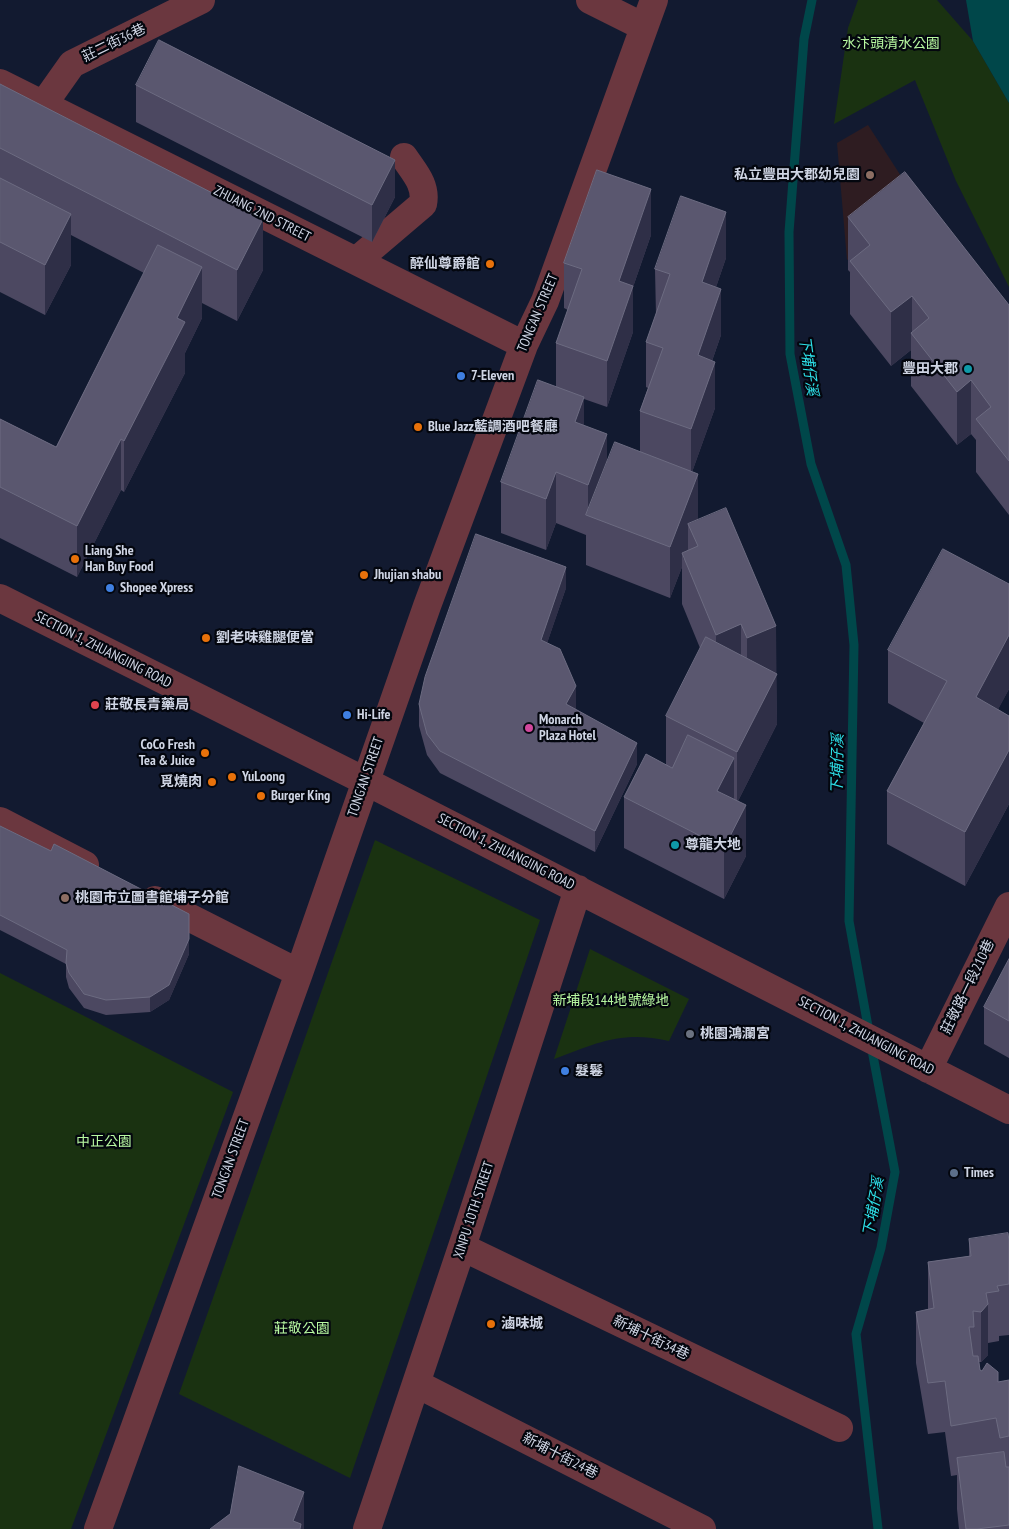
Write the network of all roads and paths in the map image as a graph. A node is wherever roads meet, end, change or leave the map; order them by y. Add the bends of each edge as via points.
1 (201, 0) edge
2 (590, 0) edge
3 (654, 0) edge
4 (644, 27) junction
5 (0, 83) edge
6 (43, 105) junction
7 (404, 157) dead end
8 (356, 261) junction
9 (524, 345) junction
10 (0, 598) edge
11 (365, 780) junction
12 (0, 821) edge
13 (104, 874) edge
14 (130, 888) edge
15 (578, 889) junction
16 (1009, 906) edge
17 (298, 973) junction
18 (916, 1063) junction
19 (1009, 1110) edge
20 (462, 1247) junction
21 (417, 1384) junction
22 (839, 1428) dead end
23 (370, 1528) edge
24 (98, 1529) edge
25 (702, 1529) edge

1 - 6 street, 莊二街36巷 via 72,64
2 - 4 street
3 - 4 street, TONG'AN STREET
4 - 9 street, TONG'AN STREET via 545,301
5 - 6 street, ZHUANG 2ND STREET
6 - 8 street, ZHUANG 2ND STREET
7 - 8 street via 423,185 424,204
8 - 9 street, ZHUANG 2ND STREET
9 - 11 street, TONG'AN STREET
10 - 11 street, SECTION 1, ZHUANGJING ROAD
11 - 15 street, SECTION 1, ZHUANGJING ROAD
11 - 17 street, TONG'AN STREET
12 - 13 street
14 - 17 street
15 - 18 street, SECTION 1, ZHUANGJING ROAD
15 - 20 street, XINPU 10TH STREET
16 - 18 street, 莊敬路一段210巷
17 - 24 street, TONG'AN STREET
18 - 19 street, SECTION 1, ZHUANGJING ROAD
20 - 21 street, XINPU 10TH STREET
20 - 22 street, 新埔十街34巷
21 - 23 street, XINPU 10TH STREET
21 - 25 street, 新埔十街24巷

